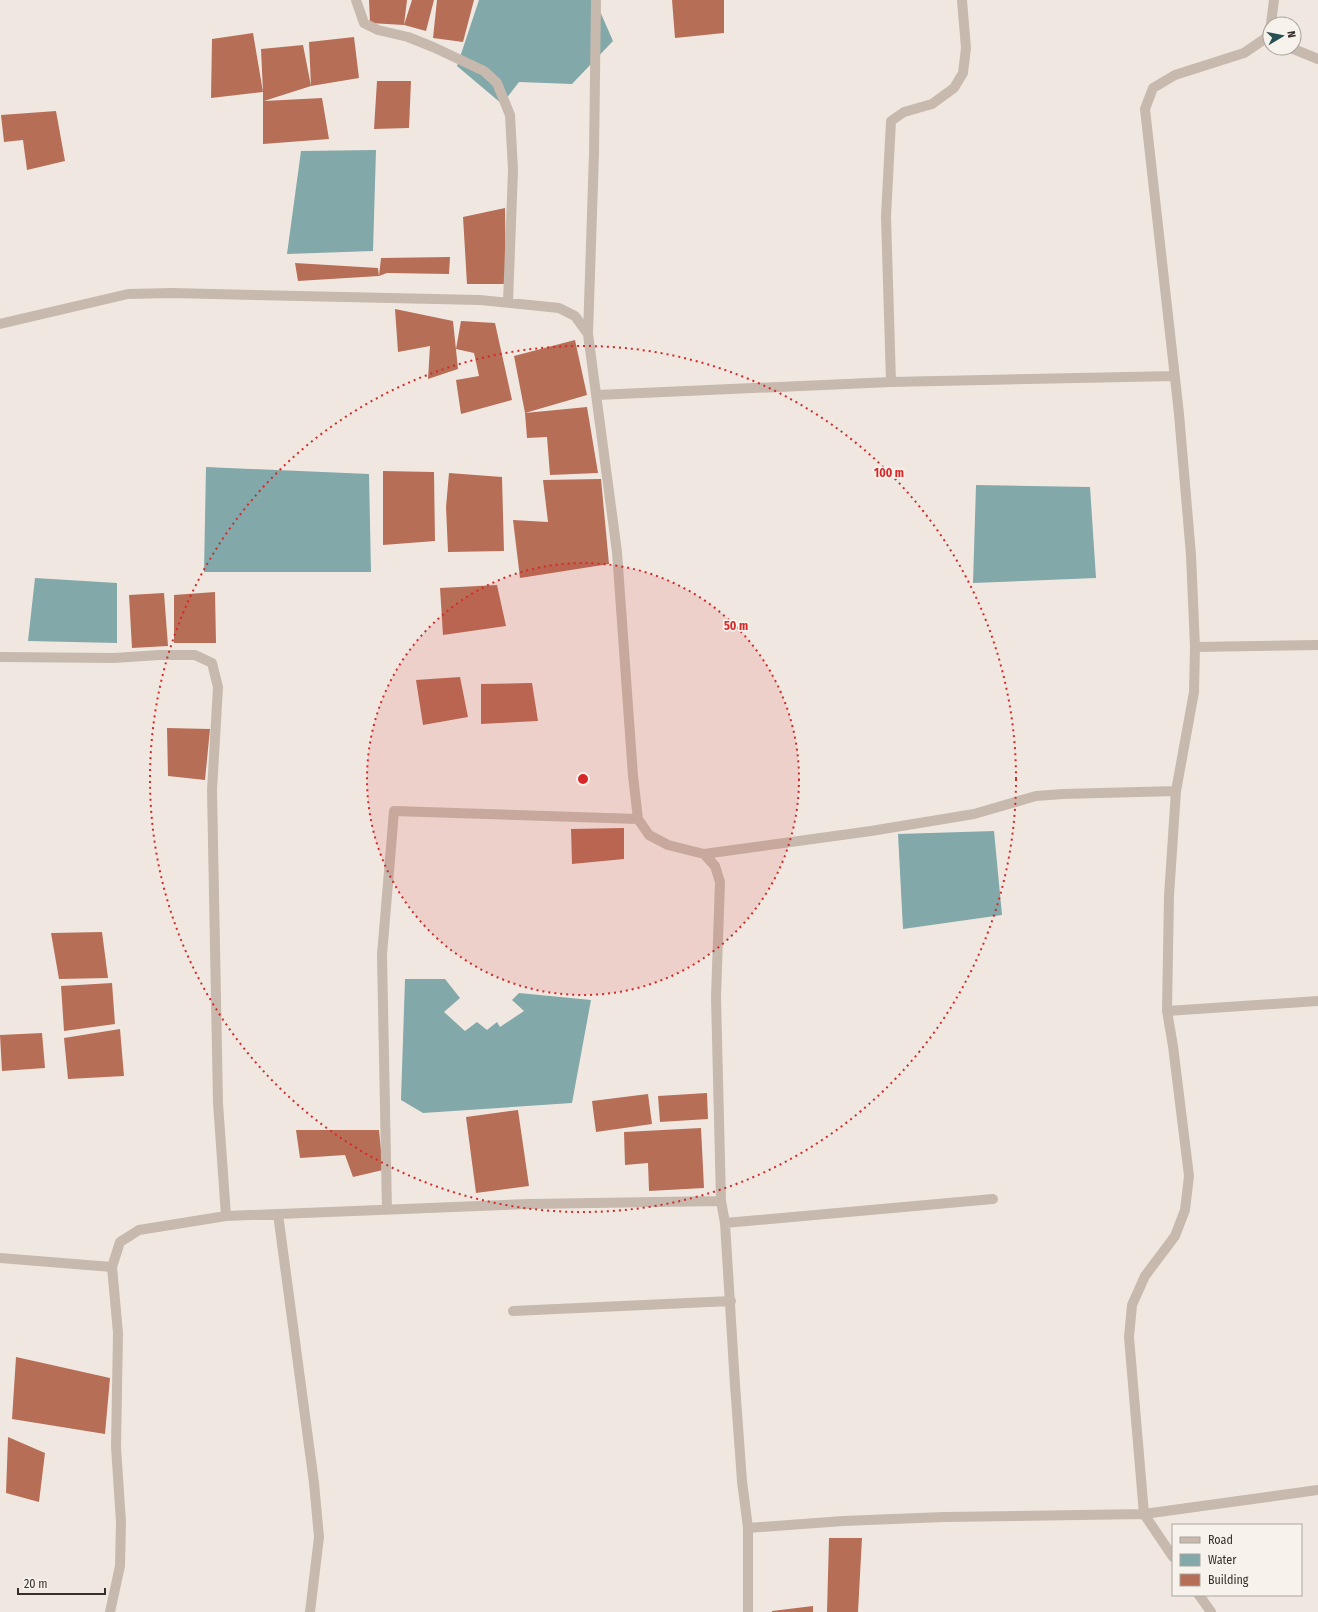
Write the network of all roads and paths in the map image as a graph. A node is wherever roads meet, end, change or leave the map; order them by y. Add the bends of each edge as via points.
1 (356, 0) edge
2 (596, 0) edge
3 (962, 0) edge
4 (1274, 0) edge
5 (1272, 16) edge
6 (1262, 42) edge
7 (1302, 52) edge
8 (1318, 59) edge
9 (508, 302) junction
10 (0, 324) edge
11 (588, 334) junction
12 (1175, 376) junction
13 (891, 382) junction
14 (597, 395) junction
15 (1318, 645) edge
16 (1195, 647) junction
17 (0, 657) edge
18 (1176, 792) junction
19 (638, 819) junction
20 (704, 854) junction
21 (1318, 1001) edge
22 (1167, 1010) junction
23 (721, 1200) junction
24 (993, 1200) dead end
25 (387, 1210) junction
26 (278, 1214) junction
27 (226, 1216) junction
28 (725, 1223) junction
29 (0, 1258) edge
30 (112, 1267) junction
31 (731, 1301) junction
32 (513, 1311) dead end
33 (1318, 1490) edge
34 (1144, 1514) junction
35 (748, 1528) junction
36 (1172, 1556) edge
37 (1200, 1596) edge
38 (110, 1612) edge
39 (310, 1612) edge
40 (748, 1612) edge
41 (1210, 1612) edge

1 - 9 street via 364,23 378,30 408,37 433,47 484,71 497,83 510,115 513,170
2 - 11 street
3 - 13 street via 966,48 963,73 954,88 932,104 904,112 891,121 886,216
4 - 5 street
6 - 12 street via 1244,53 1174,75 1153,88 1144,109
7 - 8 street
9 - 10 street via 433,298 128,294
9 - 11 street via 559,308 575,316
11 - 14 street
12 - 13 street
12 - 16 street via 1191,555
13 - 14 street
14 - 19 street via 617,552
15 - 16 street
16 - 18 street via 1194,692
17 - 27 street via 114,658 195,655 212,663 218,687 212,790 218,1103
18 - 20 street via 1036,796 974,814
18 - 22 street via 1169,896
19 - 20 street via 649,835 668,845
19 - 25 street via 394,811 382,955
20 - 23 street via 715,866 720,882 716,996
21 - 22 street
22 - 34 street via 1189,1176 1185,1210 1175,1236 1145,1276 1132,1304 1129,1337
23 - 25 street
23 - 28 street
24 - 28 street
25 - 26 street
26 - 27 street
26 - 39 street via 319,1537
27 - 30 street via 139,1230 120,1242
28 - 31 street
29 - 30 street
30 - 38 street via 118,1333 116,1447 121,1522 120,1566
31 - 32 street
31 - 35 street
33 - 34 street
34 - 35 street via 944,1517
34 - 36 street
35 - 40 street
37 - 41 street

